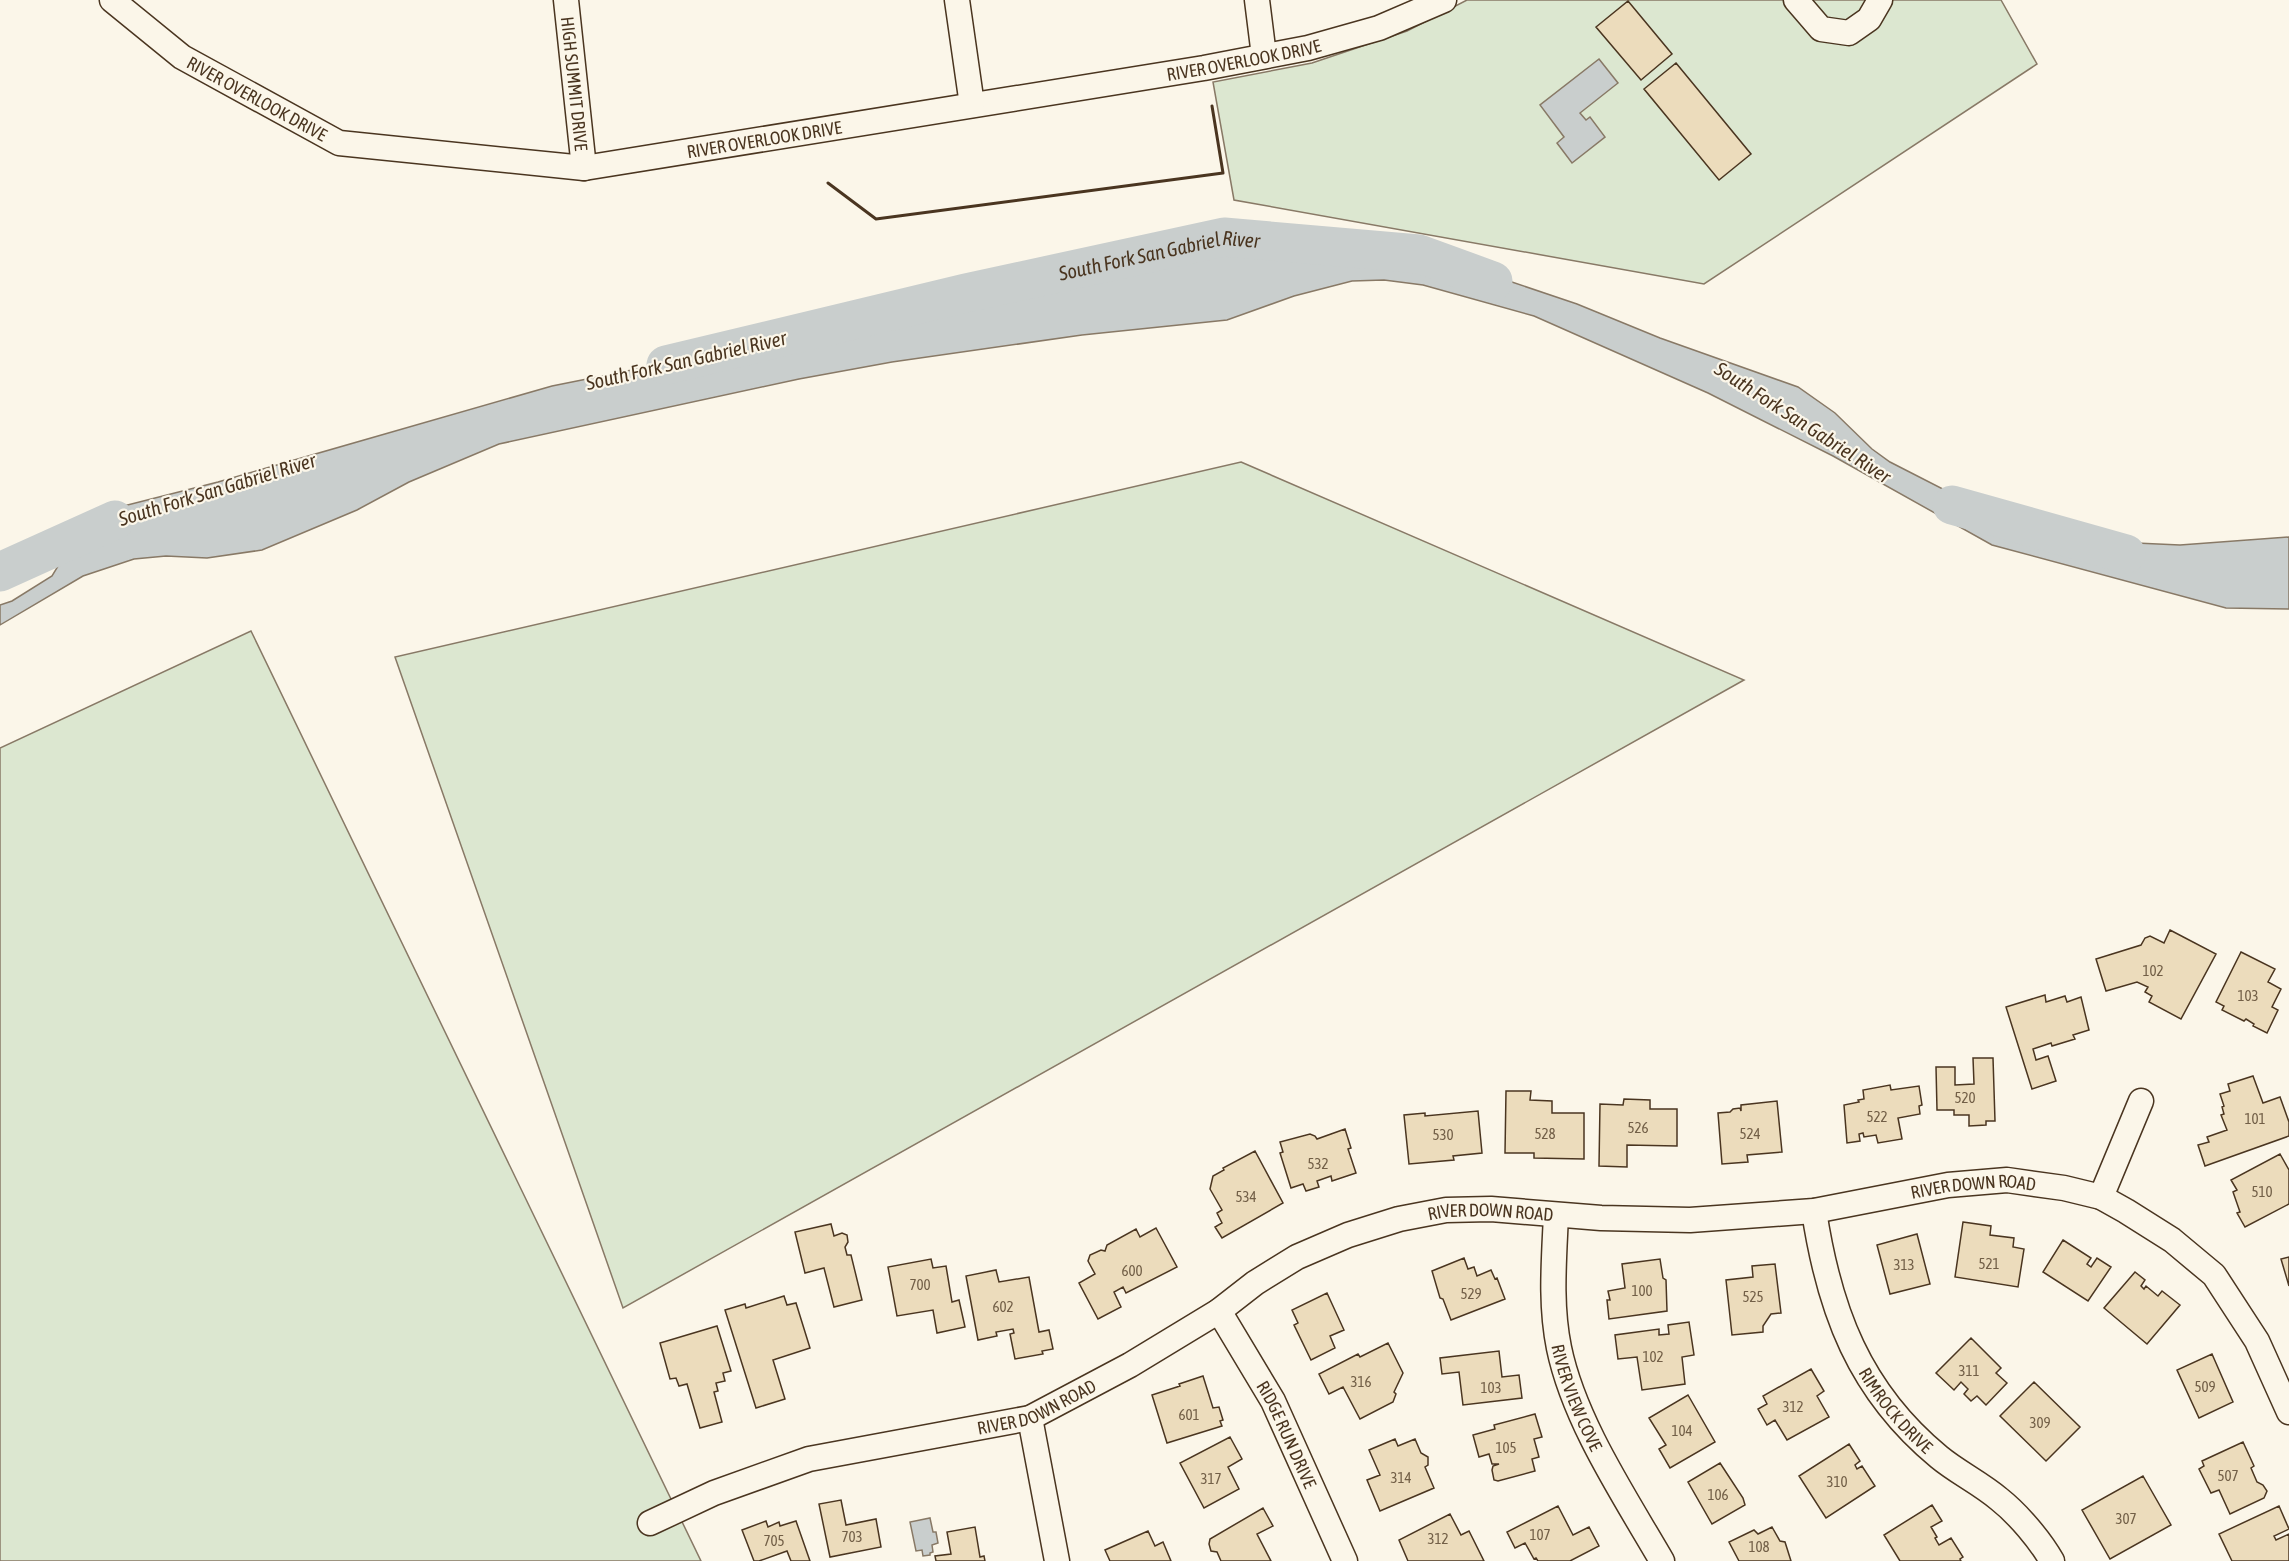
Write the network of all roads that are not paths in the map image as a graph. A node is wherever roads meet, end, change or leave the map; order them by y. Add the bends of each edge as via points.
1 (112, 0) edge
2 (566, 0) edge
3 (957, 0) edge
4 (1257, 0) edge
5 (1444, 0) edge
6 (1796, 0) edge
7 (1880, 0) edge
8 (136, 8) edge
9 (1264, 56) junction
10 (972, 105) junction
11 (584, 168) junction
12 (2141, 1101) dead end
13 (2101, 1197) junction
14 (1814, 1211) junction
15 (1556, 1215) junction
16 (1219, 1311) junction
17 (2289, 1412) edge
18 (1030, 1418) junction
19 (650, 1523) dead end
20 (1057, 1561) edge
21 (1345, 1561) edge
22 (1662, 1561) edge
23 (2052, 1561) edge

1 - 8 street, RIVER OVERLOOK DRIVE
2 - 11 street, HIGH SUMMIT DRIVE
3 - 10 street
4 - 9 street
5 - 9 street, RIVER OVERLOOK DRIVE via 1379,28
6 - 7 street via 1821,29 1849,33 1869,19
8 - 11 street, RIVER OVERLOOK DRIVE via 182,57 339,143
9 - 10 street, RIVER OVERLOOK DRIVE
10 - 11 street, RIVER OVERLOOK DRIVE
12 - 13 street
13 - 14 street, RIVER DOWN ROAD via 2007,1180 1948,1185
13 - 17 street, RIVER DOWN ROAD via 2172,1240 2214,1275 2257,1341
14 - 15 street, RIVER DOWN ROAD via 1690,1220
14 - 23 street, RIMROCK DRIVE via 1821,1258 1851,1346 1893,1413 1939,1457 2000,1499
15 - 16 street, RIVER DOWN ROAD via 1491,1209 1399,1219 1297,1257
15 - 22 street, RIVER VIEW COVE via 1552,1278 1559,1349 1575,1399
16 - 18 street, RIVER DOWN ROAD via 1130,1365
16 - 21 street, RIDGE RUN DRIVE via 1273,1401
18 - 19 street, RIVER DOWN ROAD via 809,1459 714,1493
18 - 20 street

